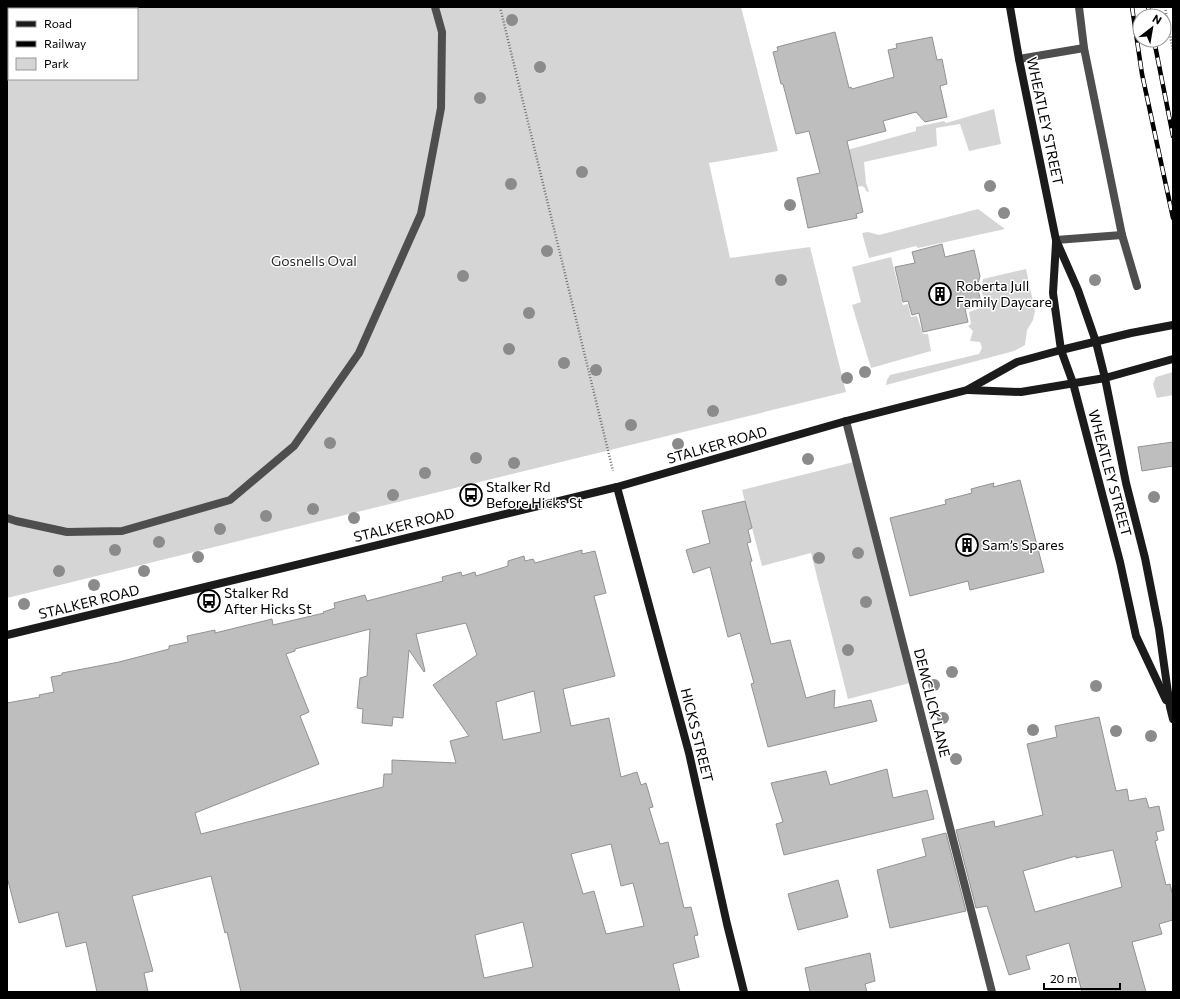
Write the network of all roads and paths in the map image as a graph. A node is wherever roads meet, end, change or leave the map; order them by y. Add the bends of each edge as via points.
1 (435, 7) edge
2 (500, 7) edge
3 (1010, 7) edge
4 (1079, 7) edge
5 (1165, 7) edge
6 (1084, 48) junction
7 (1173, 51) edge
8 (1019, 59) junction
9 (1122, 235) junction
10 (1056, 240) junction
11 (1136, 286) dead end
12 (1173, 325) edge
13 (1096, 342) junction
14 (1062, 350) junction
15 (1173, 359) edge
16 (1105, 378) junction
17 (1072, 383) junction
18 (967, 390) junction
19 (846, 421) junction
20 (617, 487) junction
21 (7, 518) edge
22 (7, 635) edge
23 (1170, 707) junction
24 (1173, 719) edge
25 (744, 992) edge
26 (992, 992) edge

1 - 21 lane via 442,32 441,108 421,214 359,353 294,446 230,500 122,531 67,532
2 - 20 path
3 - 8 main road, WHEATLEY STREET
4 - 6 lane
5 - 7 path
6 - 8 lane
6 - 9 lane
8 - 10 main road, WHEATLEY STREET
9 - 10 lane
9 - 11 lane
10 - 13 main road, WHEATLEY STREET via 1078,290
10 - 14 main road, WHEATLEY STREET via 1053,293
12 - 13 main road, STALKER ROAD
13 - 14 main road, STALKER ROAD
13 - 16 main road, WHEATLEY STREET
14 - 17 main road, WHEATLEY STREET
14 - 18 main road, STALKER ROAD via 1017,362
15 - 16 main road, STALKER ROAD
16 - 17 main road, STALKER ROAD
16 - 23 main road, WHEATLEY STREET via 1126,483 1145,558 1159,629
17 - 18 main road, STALKER ROAD via 1021,392
17 - 23 main road, WHEATLEY STREET via 1120,562 1136,636
18 - 19 main road, STALKER ROAD
19 - 20 main road, STALKER ROAD
19 - 26 lane, DEMCLICK LANE
20 - 22 main road, STALKER ROAD
20 - 25 main road, HICKS STREET via 689,753
23 - 24 main road, WHEATLEY STREET

